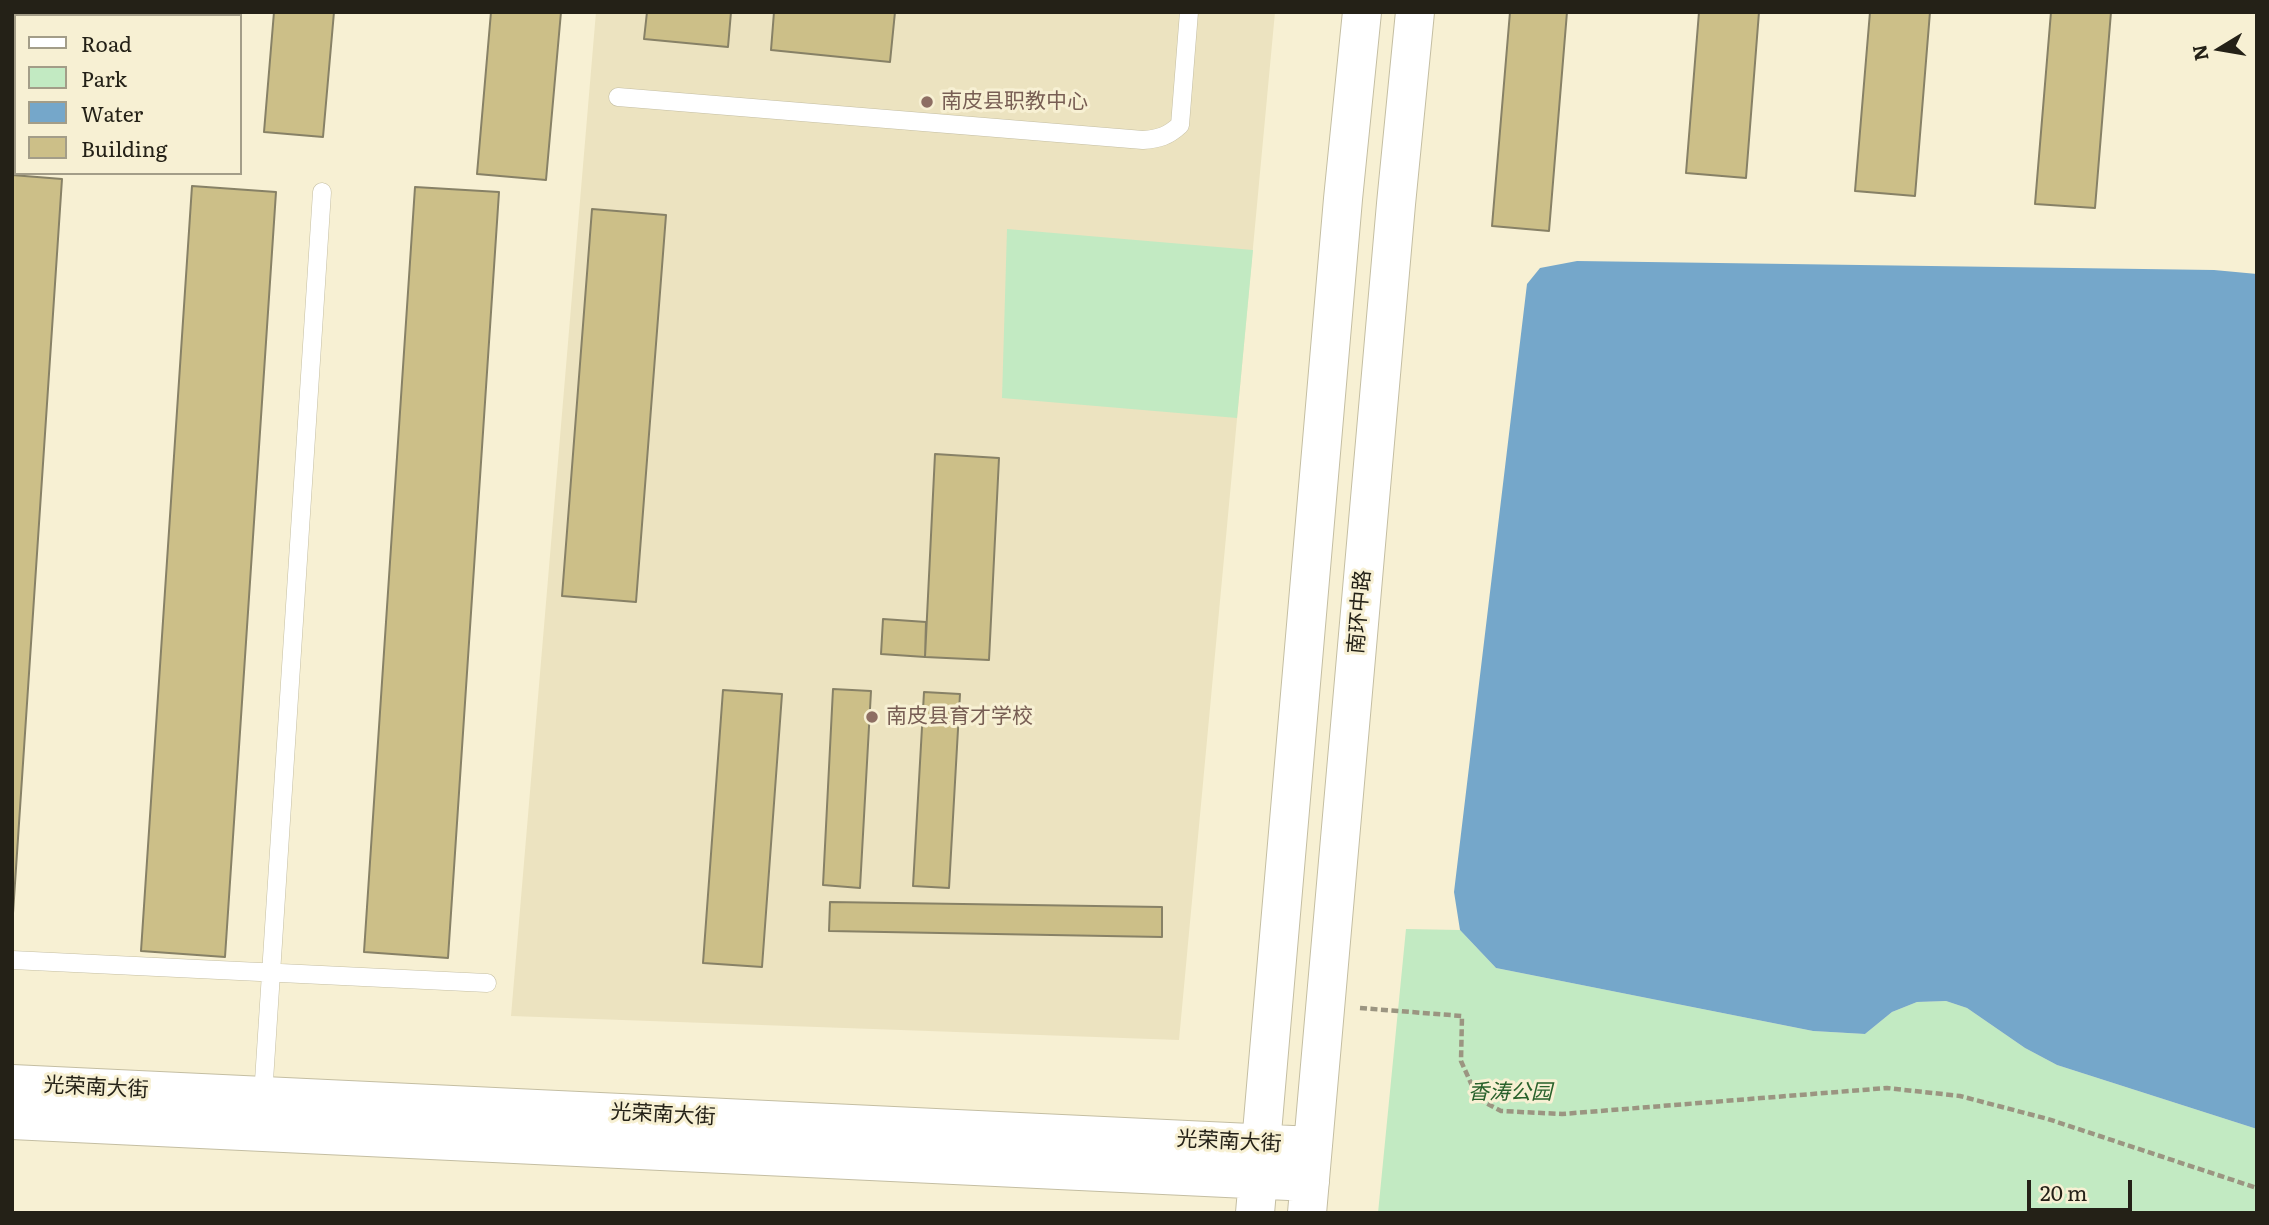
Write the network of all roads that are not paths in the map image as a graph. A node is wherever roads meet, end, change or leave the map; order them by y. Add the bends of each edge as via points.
1 (1189, 12) edge
2 (1362, 12) edge
3 (1415, 12) edge
4 (618, 97) dead end
5 (322, 192) dead end
6 (12, 960) edge
7 (271, 973) junction
8 (487, 983) dead end
9 (12, 1084) edge
10 (263, 1096) junction
11 (12, 1121) edge
12 (1258, 1179) edge
13 (1310, 1180) edge

1 - 4 lane via 1180,125 1157,139
2 - 12 street
3 - 13 street, 南环中路
5 - 7 lane
6 - 7 lane
7 - 8 lane
7 - 10 lane
9 - 10 street, 光荣南大街
10 - 12 street, 光荣南大街
11 - 12 street, 光荣南大街
12 - 13 street, 光荣南大街

